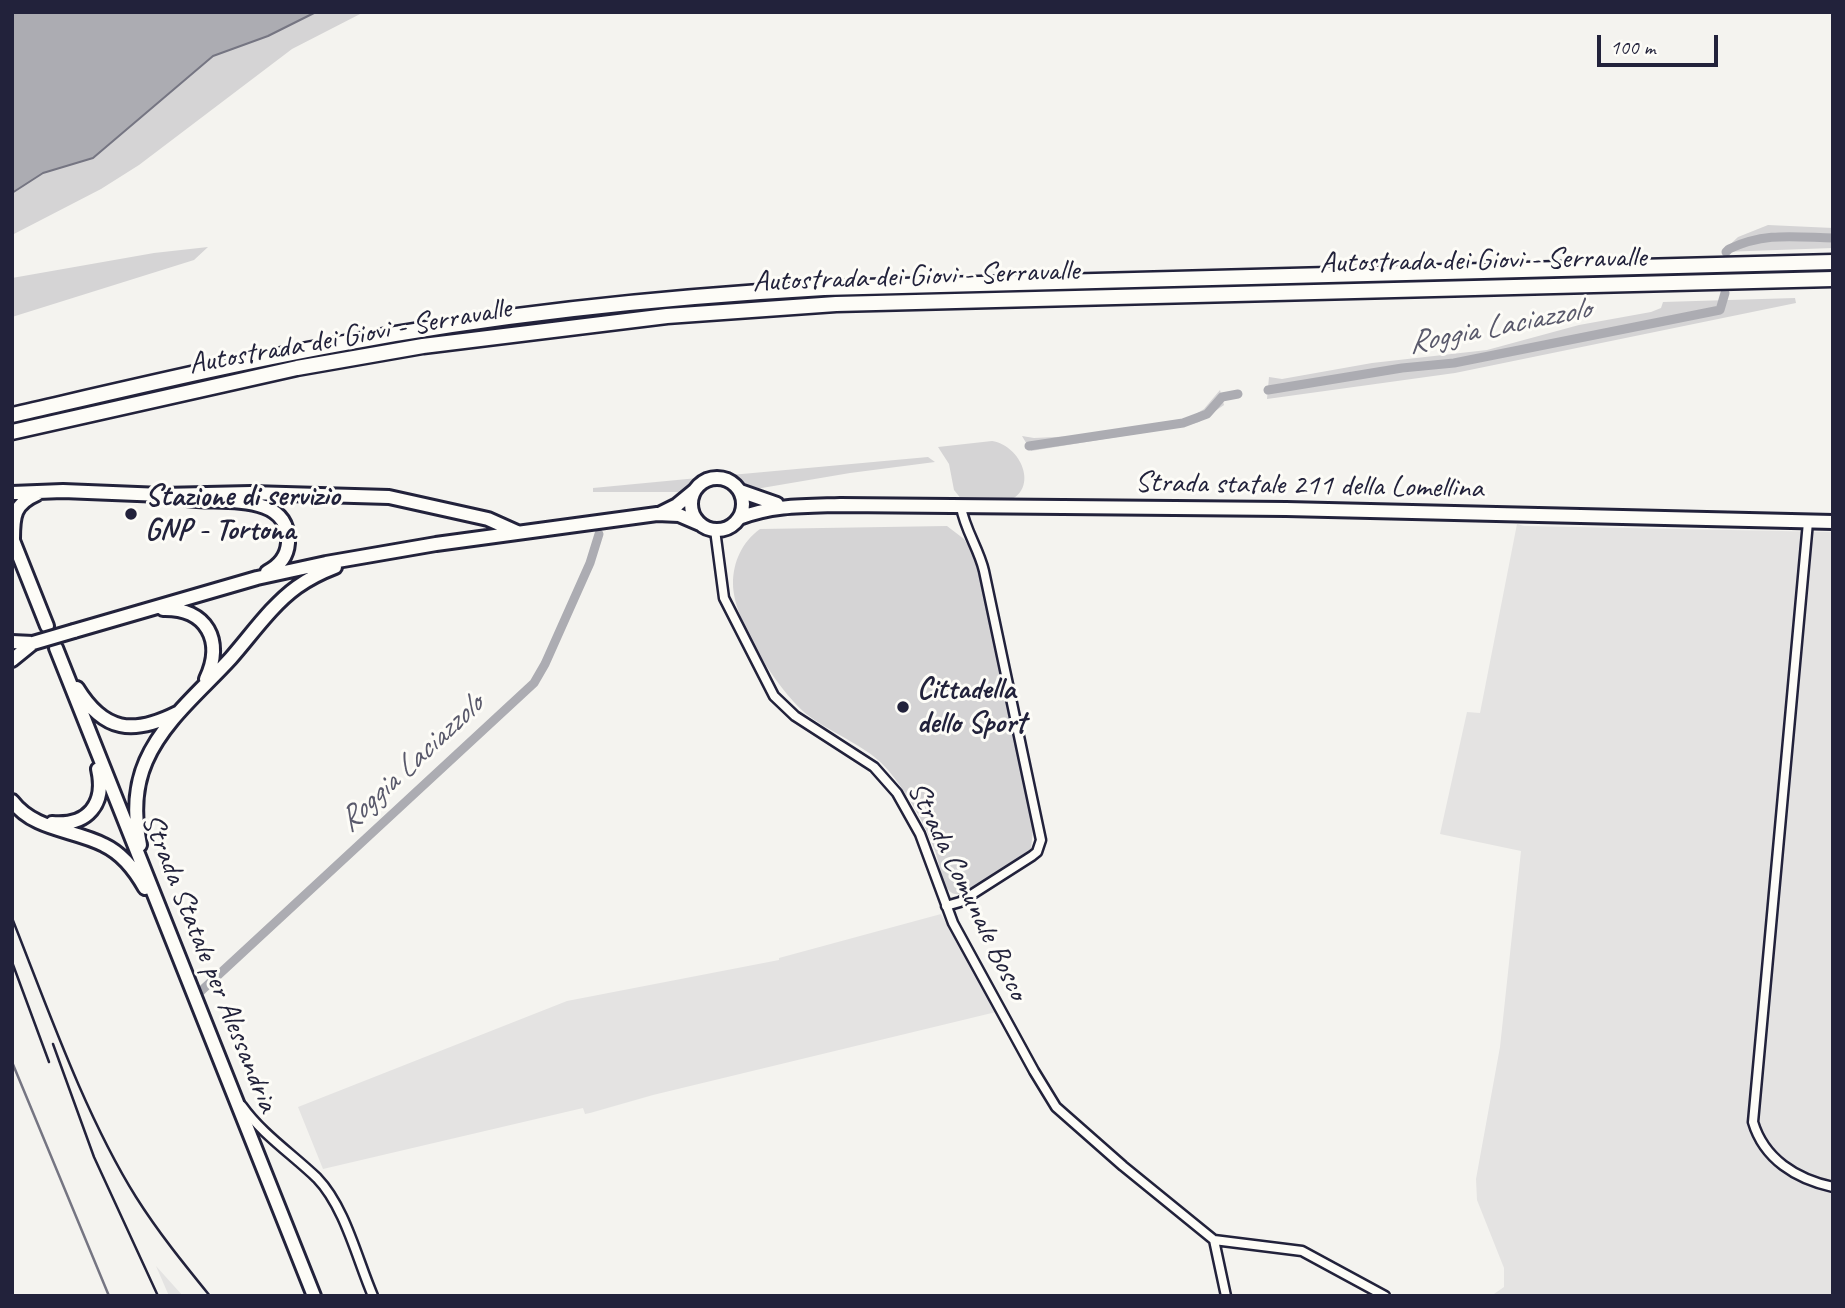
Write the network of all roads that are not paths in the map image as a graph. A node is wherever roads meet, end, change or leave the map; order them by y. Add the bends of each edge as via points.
1 (1833, 262) edge
2 (1833, 279) edge
3 (13, 415) edge
4 (14, 432) edge
5 (12, 484) edge
6 (694, 491) junction
7 (740, 491) junction
8 (40, 492) junction
9 (12, 493) edge
10 (162, 495) junction
11 (784, 506) junction
12 (961, 507) junction
13 (657, 514) junction
14 (739, 518) junction
15 (1808, 522) junction
16 (1833, 522) edge
17 (700, 524) junction
18 (715, 530) junction
19 (519, 533) junction
20 (12, 539) edge
21 (366, 555) junction
22 (257, 579) junction
23 (132, 613) junction
24 (47, 626) dead end
25 (12, 642) edge
26 (33, 643) junction
27 (57, 648) dead end
28 (12, 649) edge
29 (12, 660) edge
30 (63, 664) junction
31 (202, 687) junction
32 (180, 711) junction
33 (87, 727) junction
34 (12, 801) edge
35 (38, 822) junction
36 (145, 873) junction
37 (946, 906) junction
38 (161, 914) junction
39 (230, 1087) junction
40 (1833, 1187) edge
41 (1214, 1240) junction
42 (314, 1296) edge
43 (373, 1296) edge
44 (1226, 1296) edge
45 (1385, 1296) edge

1 - 3 highway, Autostrada dei Giovi - Serravalle via 734,293 587,307 380,337 245,362
2 - 4 highway, Autostrada dei Giovi - Serravalle via 849,304 667,316 423,346 309,366
5 - 8 main road
6 - 7 main road, Strada statale 211 della Lomellina via 717,477
6 - 13 main road, Strada statale 211 della Lomellina
6 - 17 main road via 691,506
7 - 11 main road, Strada statale 211 della Lomellina
7 - 14 main road via 743,508
8 - 9 main road
8 - 10 main road
8 - 20 main road via 15,510
10 - 19 main road via 389,497 488,519
10 - 22 main road via 259,504 278,514 285,523 288,550 278,565
11 - 12 main road, Strada statale 211 della Lomellina
11 - 14 main road, Strada statale 211 della Lomellina
12 - 15 main road, Strada statale 211 della Lomellina via 1286,509
12 - 37 street via 982,565 1041,840 1032,856 960,902
13 - 17 main road, Strada statale 211 della Lomellina via 679,515
13 - 19 main road, Strada statale 211 della Lomellina
14 - 18 main road, Strada statale 211 della Lomellina via 731,526
15 - 16 main road, Strada statale 211 della Lomellina
15 - 40 street via 1753,1122 1775,1160 1800,1176
17 - 18 main road, Strada statale 211 della Lomellina
18 - 37 street, Strada Comunale Bosco via 724,598 774,695 795,716 886,779 915,824
19 - 21 main road, Strada statale 211 della Lomellina
20 - 24 main road
21 - 22 main road, Strada statale 211 della Lomellina
21 - 31 main road via 296,587
22 - 23 main road, Strada statale 211 della Lomellina
23 - 26 main road, Strada statale 211 della Lomellina, bridge
23 - 31 main road via 175,609 204,623 214,656
25 - 26 main road
26 - 28 main road, Strada statale 211 della Lomellina
26 - 29 main road
27 - 30 main road, Strada Statale per Alessandria
30 - 32 main road via 94,711 114,724 149,725
30 - 33 main road, Strada Statale per Alessandria
31 - 32 main road
32 - 36 main road via 156,742 140,776 135,818
33 - 35 main road via 101,783 96,803 87,815 71,823
33 - 36 main road, Strada Statale per Alessandria
34 - 35 main road
35 - 38 main road via 116,852 137,874
36 - 38 main road, Strada Statale per Alessandria
37 - 41 street, Strada Comunale Bosco via 1056,1107
38 - 39 main road, Strada Statale per Alessandria
39 - 42 main road, Strada Statale per Alessandria
39 - 43 street via 258,1125 318,1180 353,1240
41 - 44 street
41 - 45 street via 1301,1251

